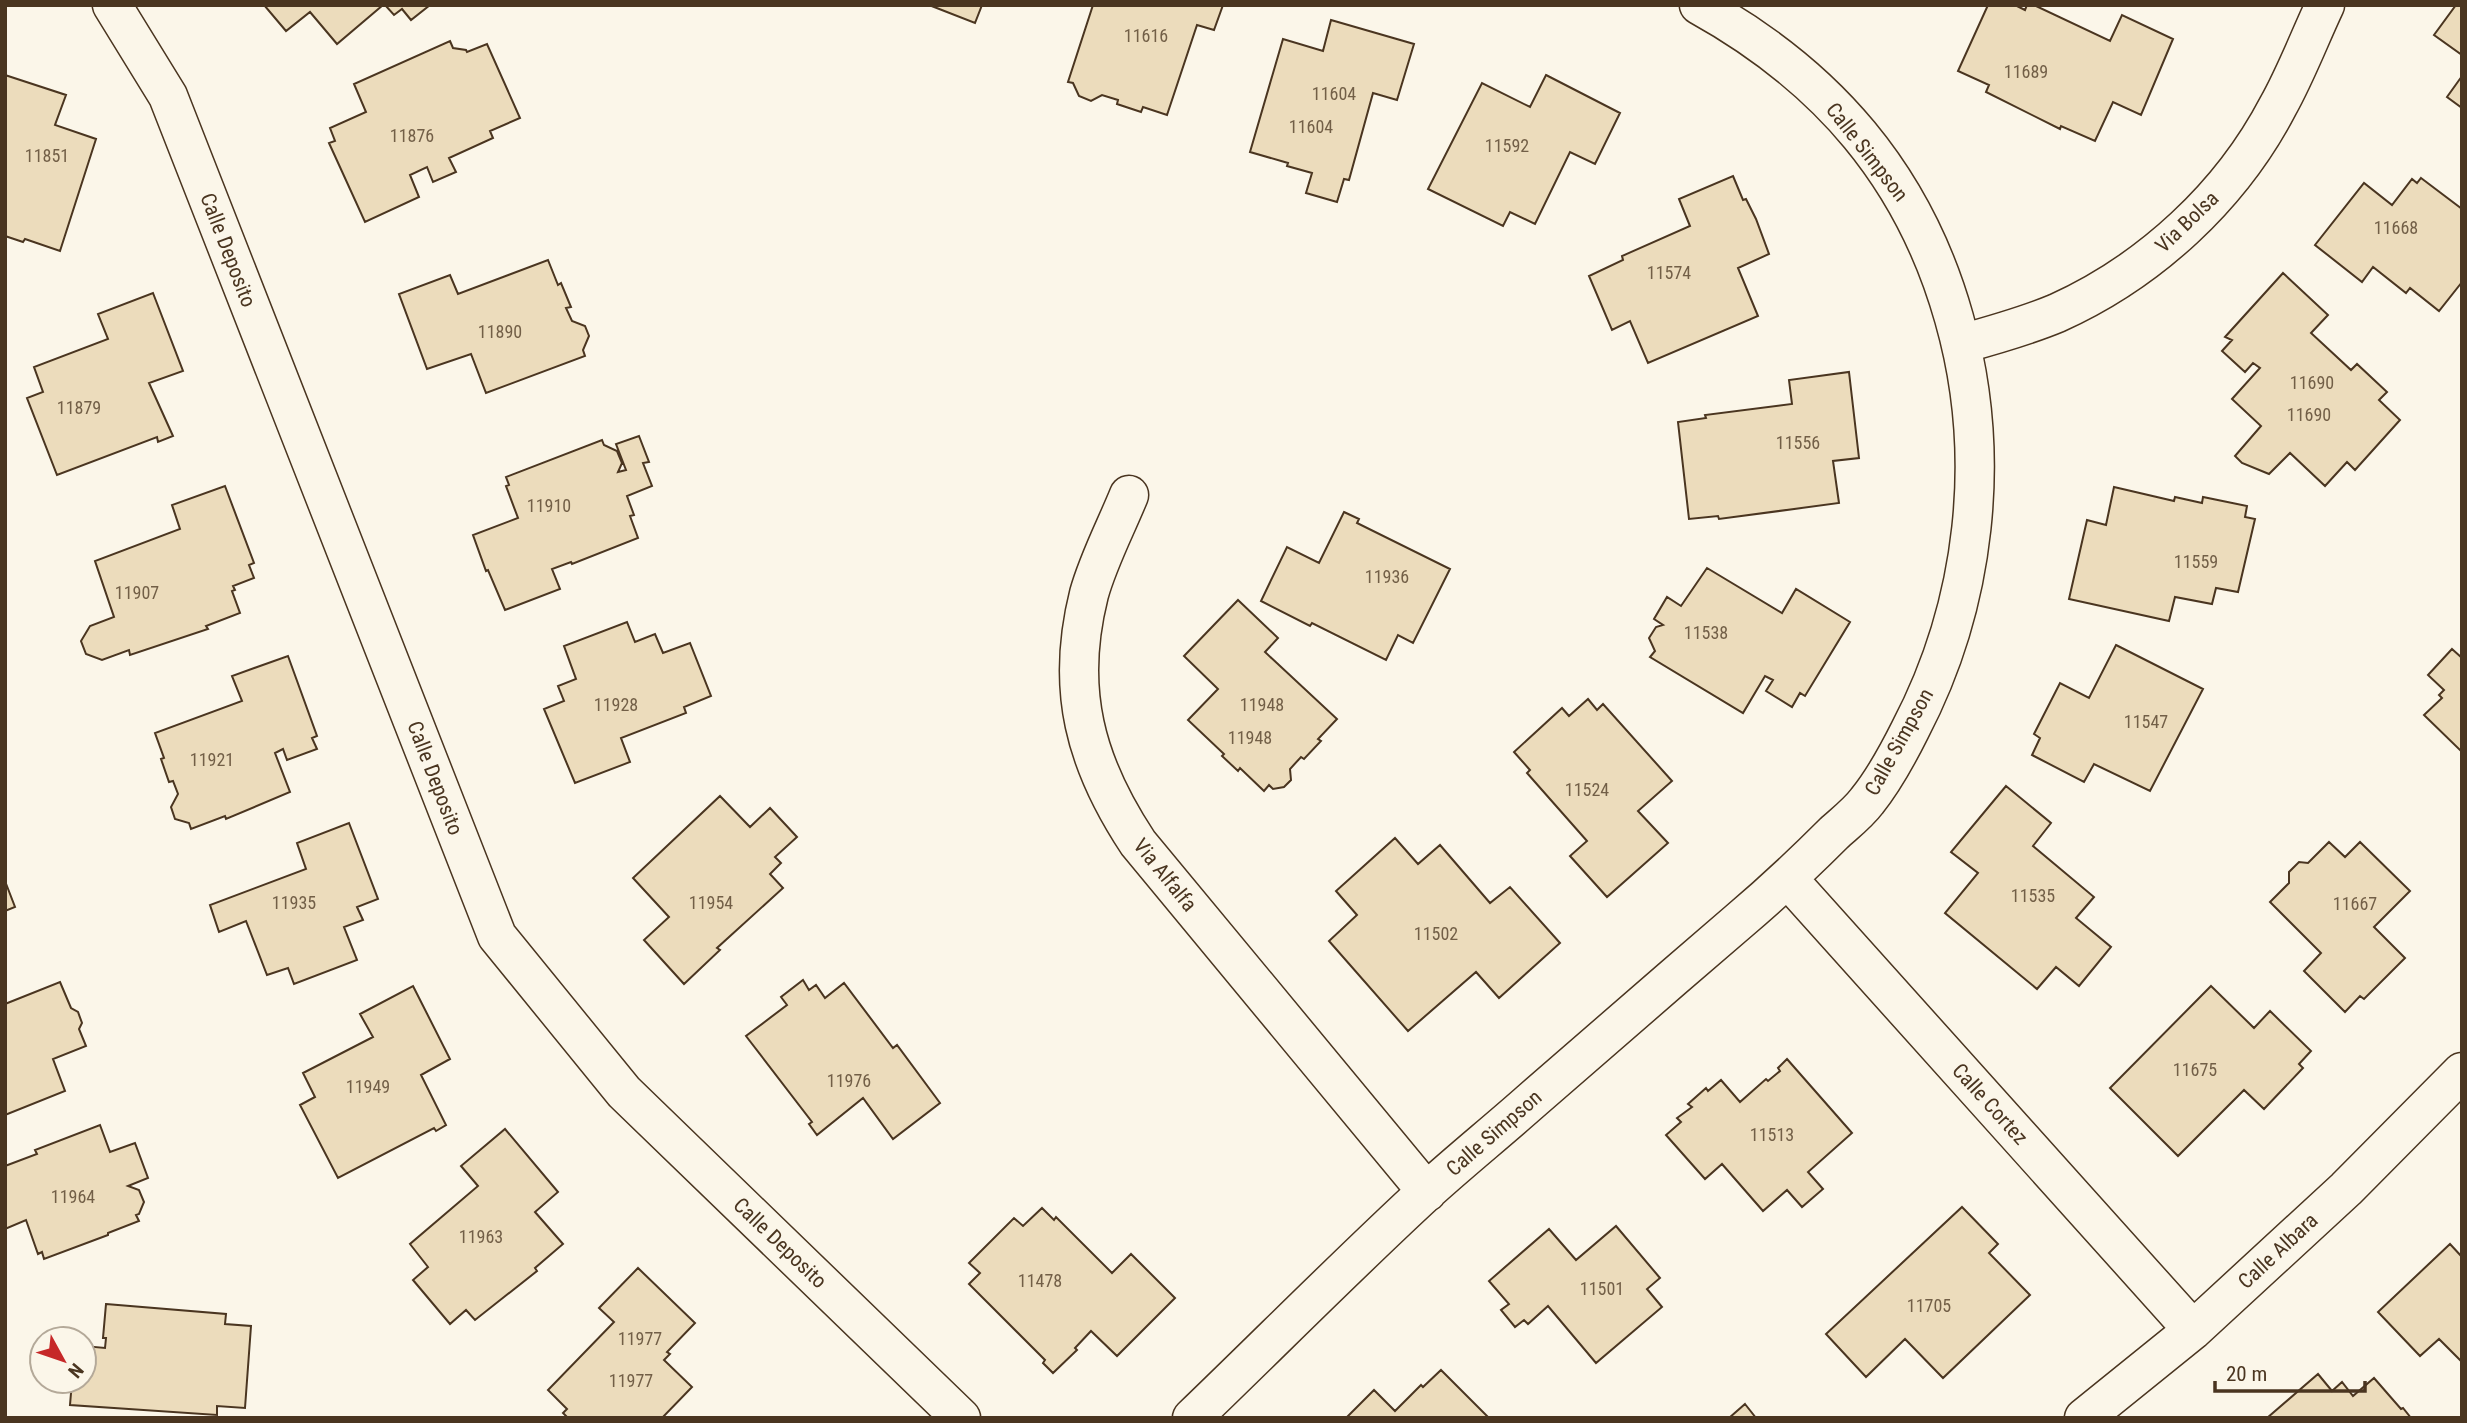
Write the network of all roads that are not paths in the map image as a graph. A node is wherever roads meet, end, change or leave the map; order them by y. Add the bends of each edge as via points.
1 (112, 5) edge
2 (1699, 5) edge
3 (2325, 5) edge
4 (1961, 344) junction
5 (1129, 495) dead end
6 (1788, 879) junction
7 (2462, 1072) edge
8 (1427, 1192) junction
9 (2193, 1330) junction
10 (961, 1418) edge
11 (1192, 1418) edge
12 (2084, 1418) edge

1 - 10 street, Calle Deposito via 168,96 497,936 624,1092
2 - 4 street, Calle Simpson via 1778,55 1859,134 1922,227
3 - 4 street, Via Bolsa via 2252,150 2184,228 2145,261 2069,307
4 - 6 street, Calle Simpson via 1972,404 1976,466 1972,527 1947,645 1926,700 1867,801
5 - 8 street, Via Alfalfa via 1090,591 1082,626 1080,699 1099,776 1138,843
6 - 8 street, Calle Simpson
6 - 9 street, Calle Cortez
7 - 9 street, Calle Albara via 2346,1189
8 - 11 street, Calle Simpson
9 - 12 street, Calle Albara

